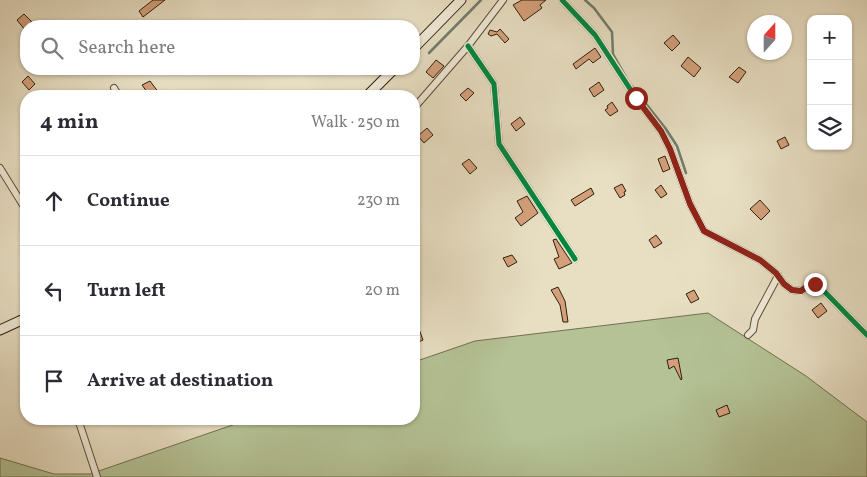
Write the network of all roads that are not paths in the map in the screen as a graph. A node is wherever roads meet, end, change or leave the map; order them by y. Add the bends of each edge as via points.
1 (460, 0) edge
2 (503, 0) edge
3 (562, 0) edge
4 (420, 42) edge
5 (468, 46) junction
6 (388, 75) edge
7 (373, 90) edge
8 (420, 101) edge
9 (0, 168) edge
10 (20, 200) edge
11 (575, 259) dead end
12 (778, 276) junction
13 (20, 321) edge
14 (0, 330) edge
15 (748, 335) dead end
16 (867, 335) edge
17 (80, 425) edge
18 (98, 477) edge

1 - 4 main road
2 - 5 street
3 - 12 street via 595,35 661,131 704,231 760,260
5 - 8 street
5 - 11 street via 494,84 499,144
6 - 7 main road
9 - 10 street
12 - 15 street
12 - 16 street via 792,290 801,291 815,284 823,289
13 - 14 main road
17 - 18 street

